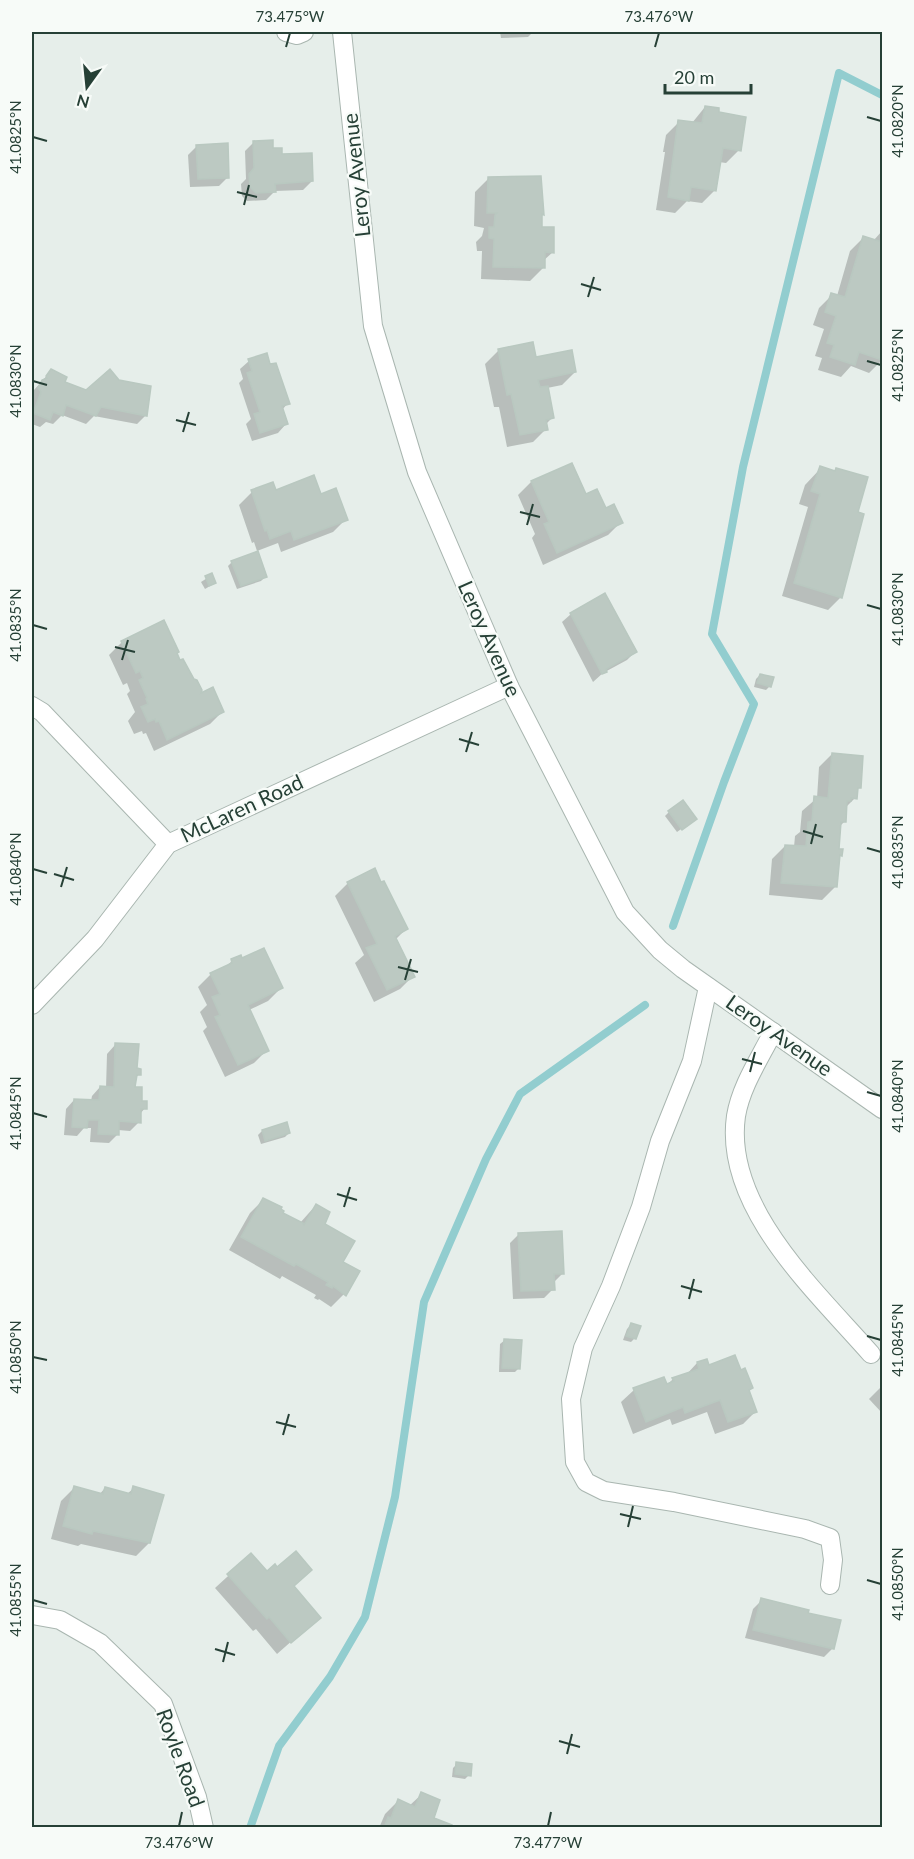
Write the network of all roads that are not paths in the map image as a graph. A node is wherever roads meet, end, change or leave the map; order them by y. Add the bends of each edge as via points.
1 (286, 32) edge
2 (304, 32) edge
3 (342, 32) edge
4 (509, 686) junction
5 (32, 706) edge
6 (168, 844) junction
7 (708, 987) junction
8 (32, 1005) edge
9 (773, 1032) junction
10 (882, 1108) edge
11 (871, 1354) dead end
12 (830, 1585) dead end
13 (32, 1615) edge
14 (204, 1827) edge

1 - 2 street
3 - 4 street, Leroy Avenue via 373,326 417,472
4 - 6 street, McLaren Road
4 - 7 street, Leroy Avenue via 625,912 660,950
5 - 6 street
6 - 8 street, McLaren Road via 95,939
7 - 9 street, Leroy Avenue
7 - 12 street via 692,1061 660,1141 641,1207 583,1348 571,1399 575,1462 586,1482 604,1491 805,1529 830,1538
9 - 10 street, Leroy Avenue
9 - 11 street via 749,1078 736,1115 741,1174 751,1201 779,1248
13 - 14 street, Royle Road via 60,1620 100,1643 163,1704

